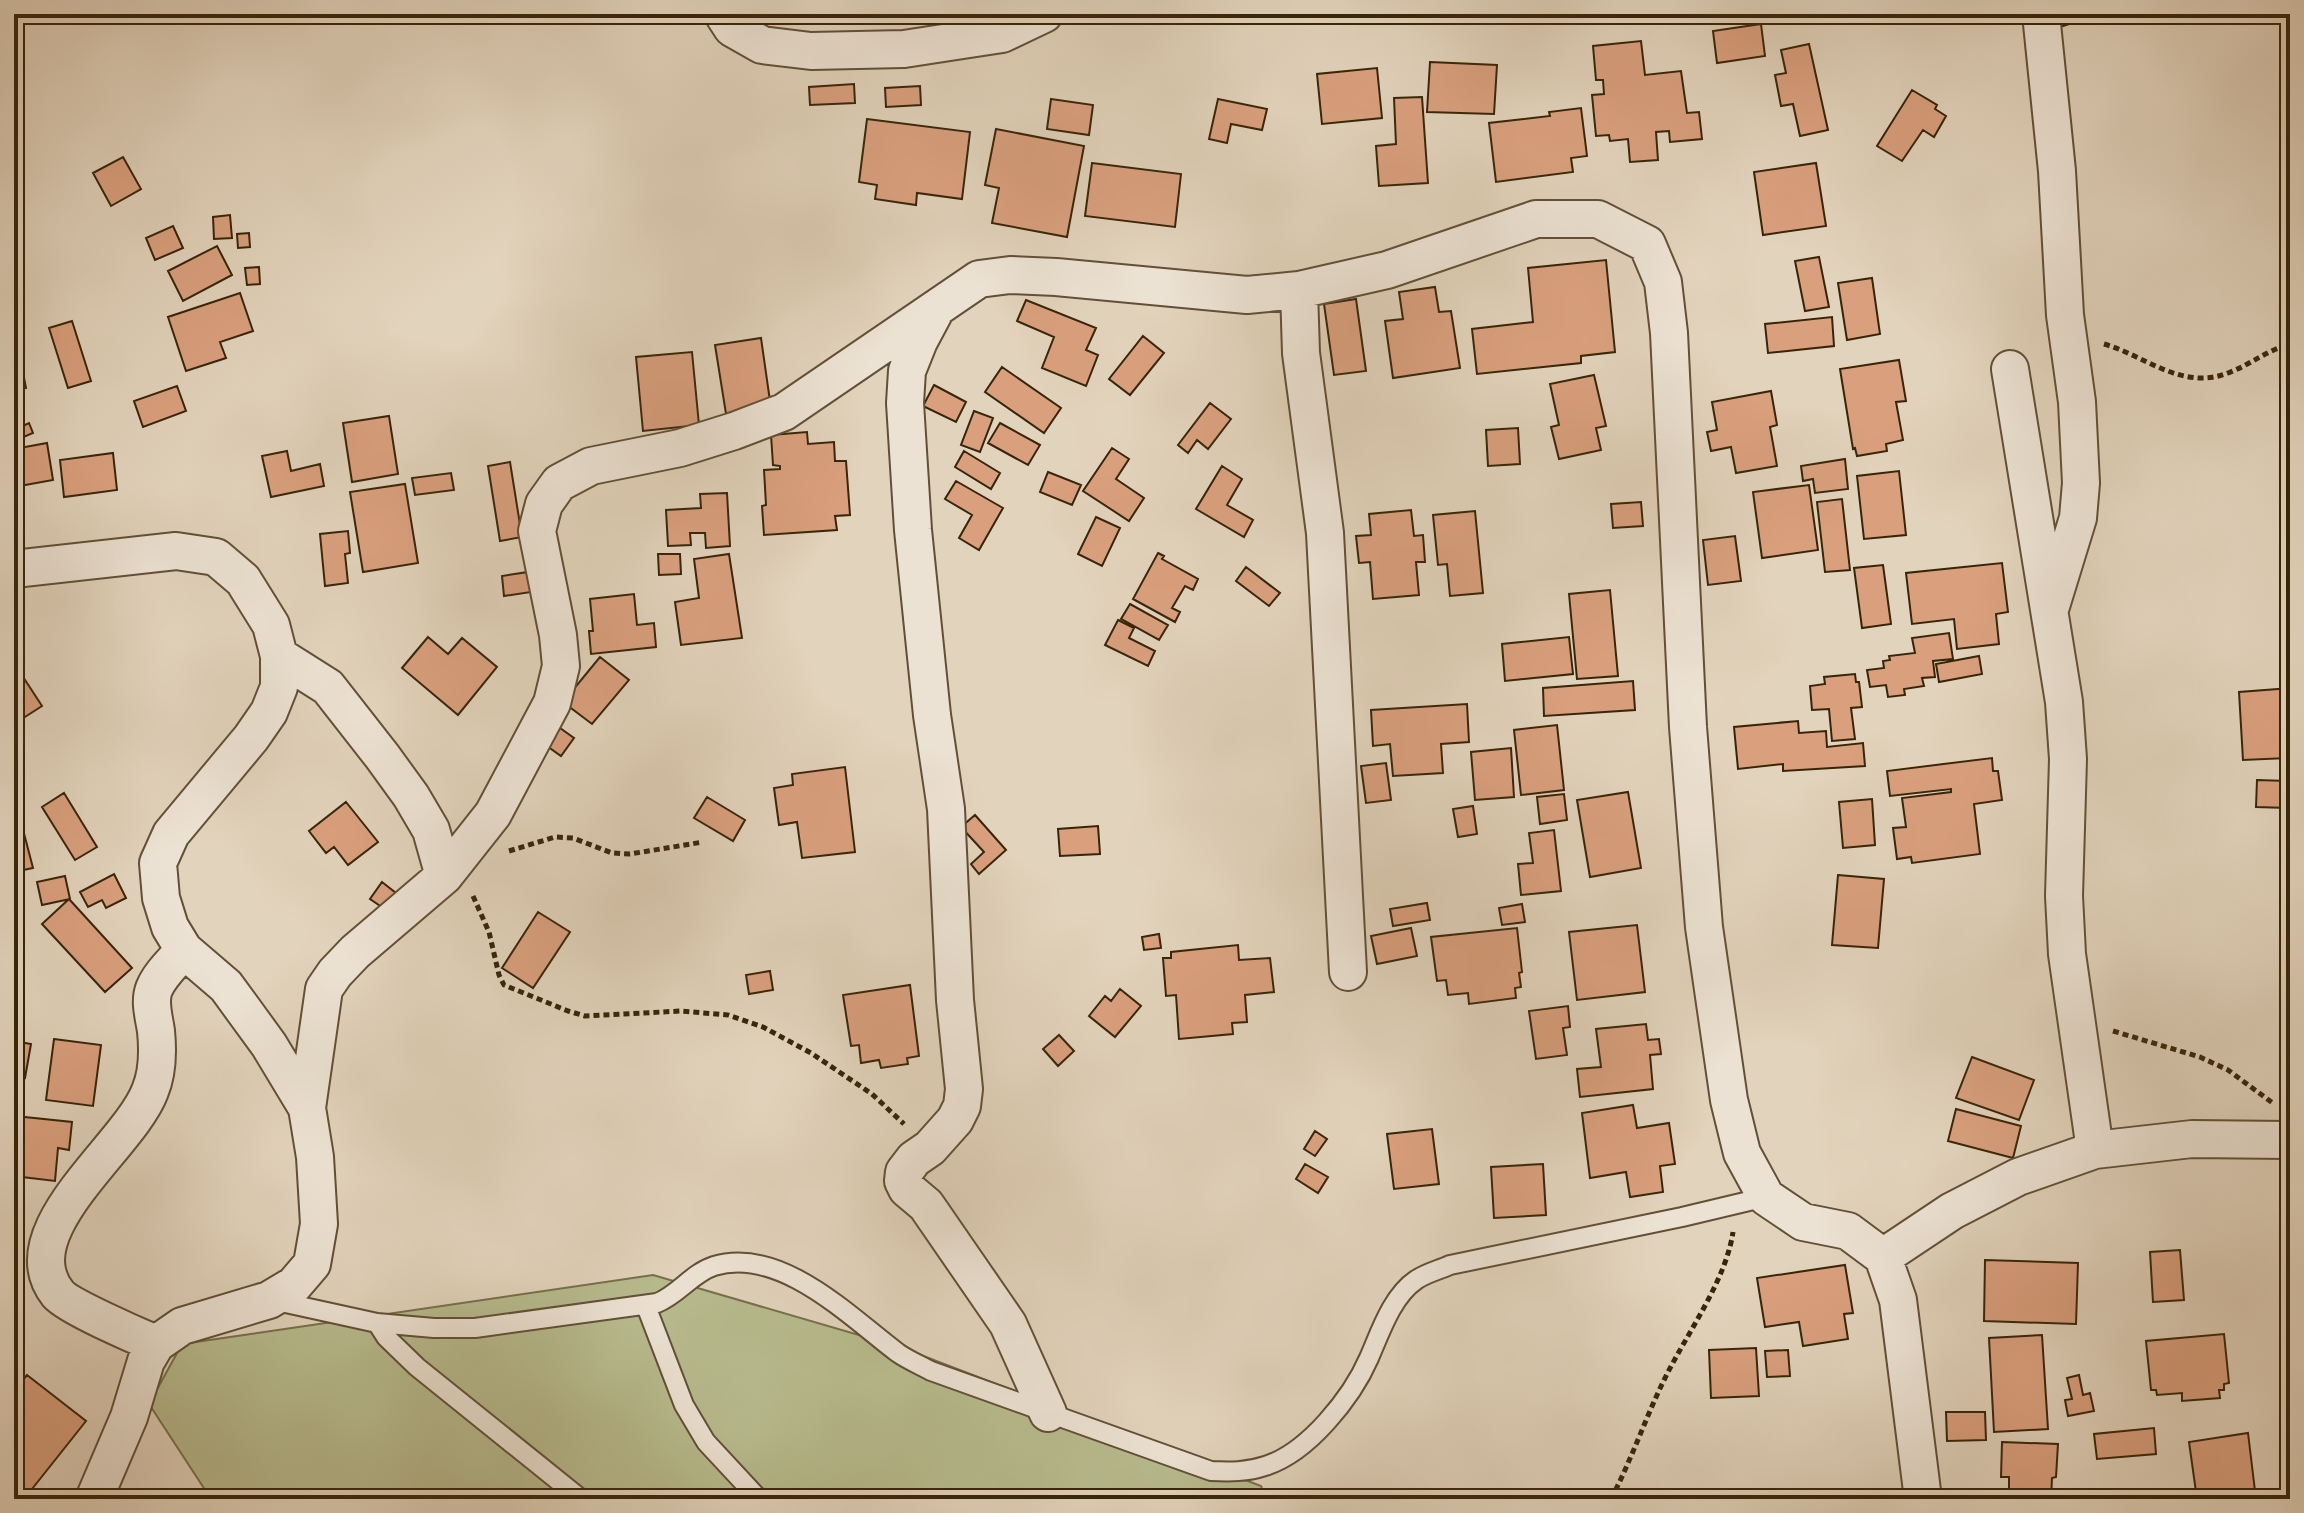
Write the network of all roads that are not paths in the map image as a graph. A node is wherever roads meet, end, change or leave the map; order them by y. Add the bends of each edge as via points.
1 (723, 14) edge
2 (1044, 14) edge
3 (2041, 14) edge
4 (1299, 290) junction
5 (937, 307) junction
6 (2010, 369) dead end
7 (14, 569) edge
8 (2049, 612) junction
9 (279, 656) junction
10 (444, 876) junction
11 (184, 950) junction
12 (1348, 972) dead end
13 (307, 1108) junction
14 (2286, 1125) edge
15 (2095, 1150) junction
16 (1752, 1200) junction
17 (1883, 1257) junction
18 (269, 1300) junction
19 (646, 1306) junction
20 (377, 1323) junction
21 (156, 1344) junction
22 (1048, 1413) junction
23 (94, 1499) edge
24 (581, 1499) edge
25 (759, 1499) edge
26 (1923, 1499) edge

1 - 2 street via 732,28 762,45 811,51 904,49 1002,34
3 - 8 street via 2081,483 2078,518
4 - 5 street via 1247,295 1010,275 979,279
4 - 12 street via 1301,353 1325,533
4 - 16 street via 1387,270 1536,219 1598,219 1647,244 1663,282 1669,333 1688,727 1704,927 1729,1100
5 - 10 street via 784,412 680,448 591,466 559,483 544,504 537,531 561,666 552,703 493,814
5 - 22 street via 907,371 905,403 913,530 946,809 964,1089 955,1120 909,1165 903,1181 926,1205 1008,1324
6 - 8 street
7 - 9 street via 176,551 216,557 243,580 271,625
8 - 15 street via 2068,759 2064,896 2074,1019
9 - 10 street via 328,687 404,786 431,830
9 - 11 street via 279,687 269,712 171,834 158,863 165,912
10 - 13 street via 355,952 324,989
11 - 13 street via 226,986
11 - 21 street via 152,992 157,1054 149,1094 64,1208 45,1246 46,1267 59,1295
13 - 18 street via 319,1224 312,1264 294,1285
14 - 15 street
15 - 17 street via 2018,1177 1952,1211
16 - 17 street via 1803,1222 1848,1231
16 - 22 lane via 1462,1262 1415,1280 1396,1302 1342,1403 1323,1426 1269,1466 1211,1471
17 - 26 street via 1898,1300
18 - 20 lane
18 - 21 street via 182,1326
19 - 20 lane via 475,1328
19 - 22 lane via 667,1300 712,1267 736,1263 772,1269 800,1280 931,1371
19 - 25 lane via 684,1405 706,1442
20 - 24 lane via 417,1367
21 - 23 street

